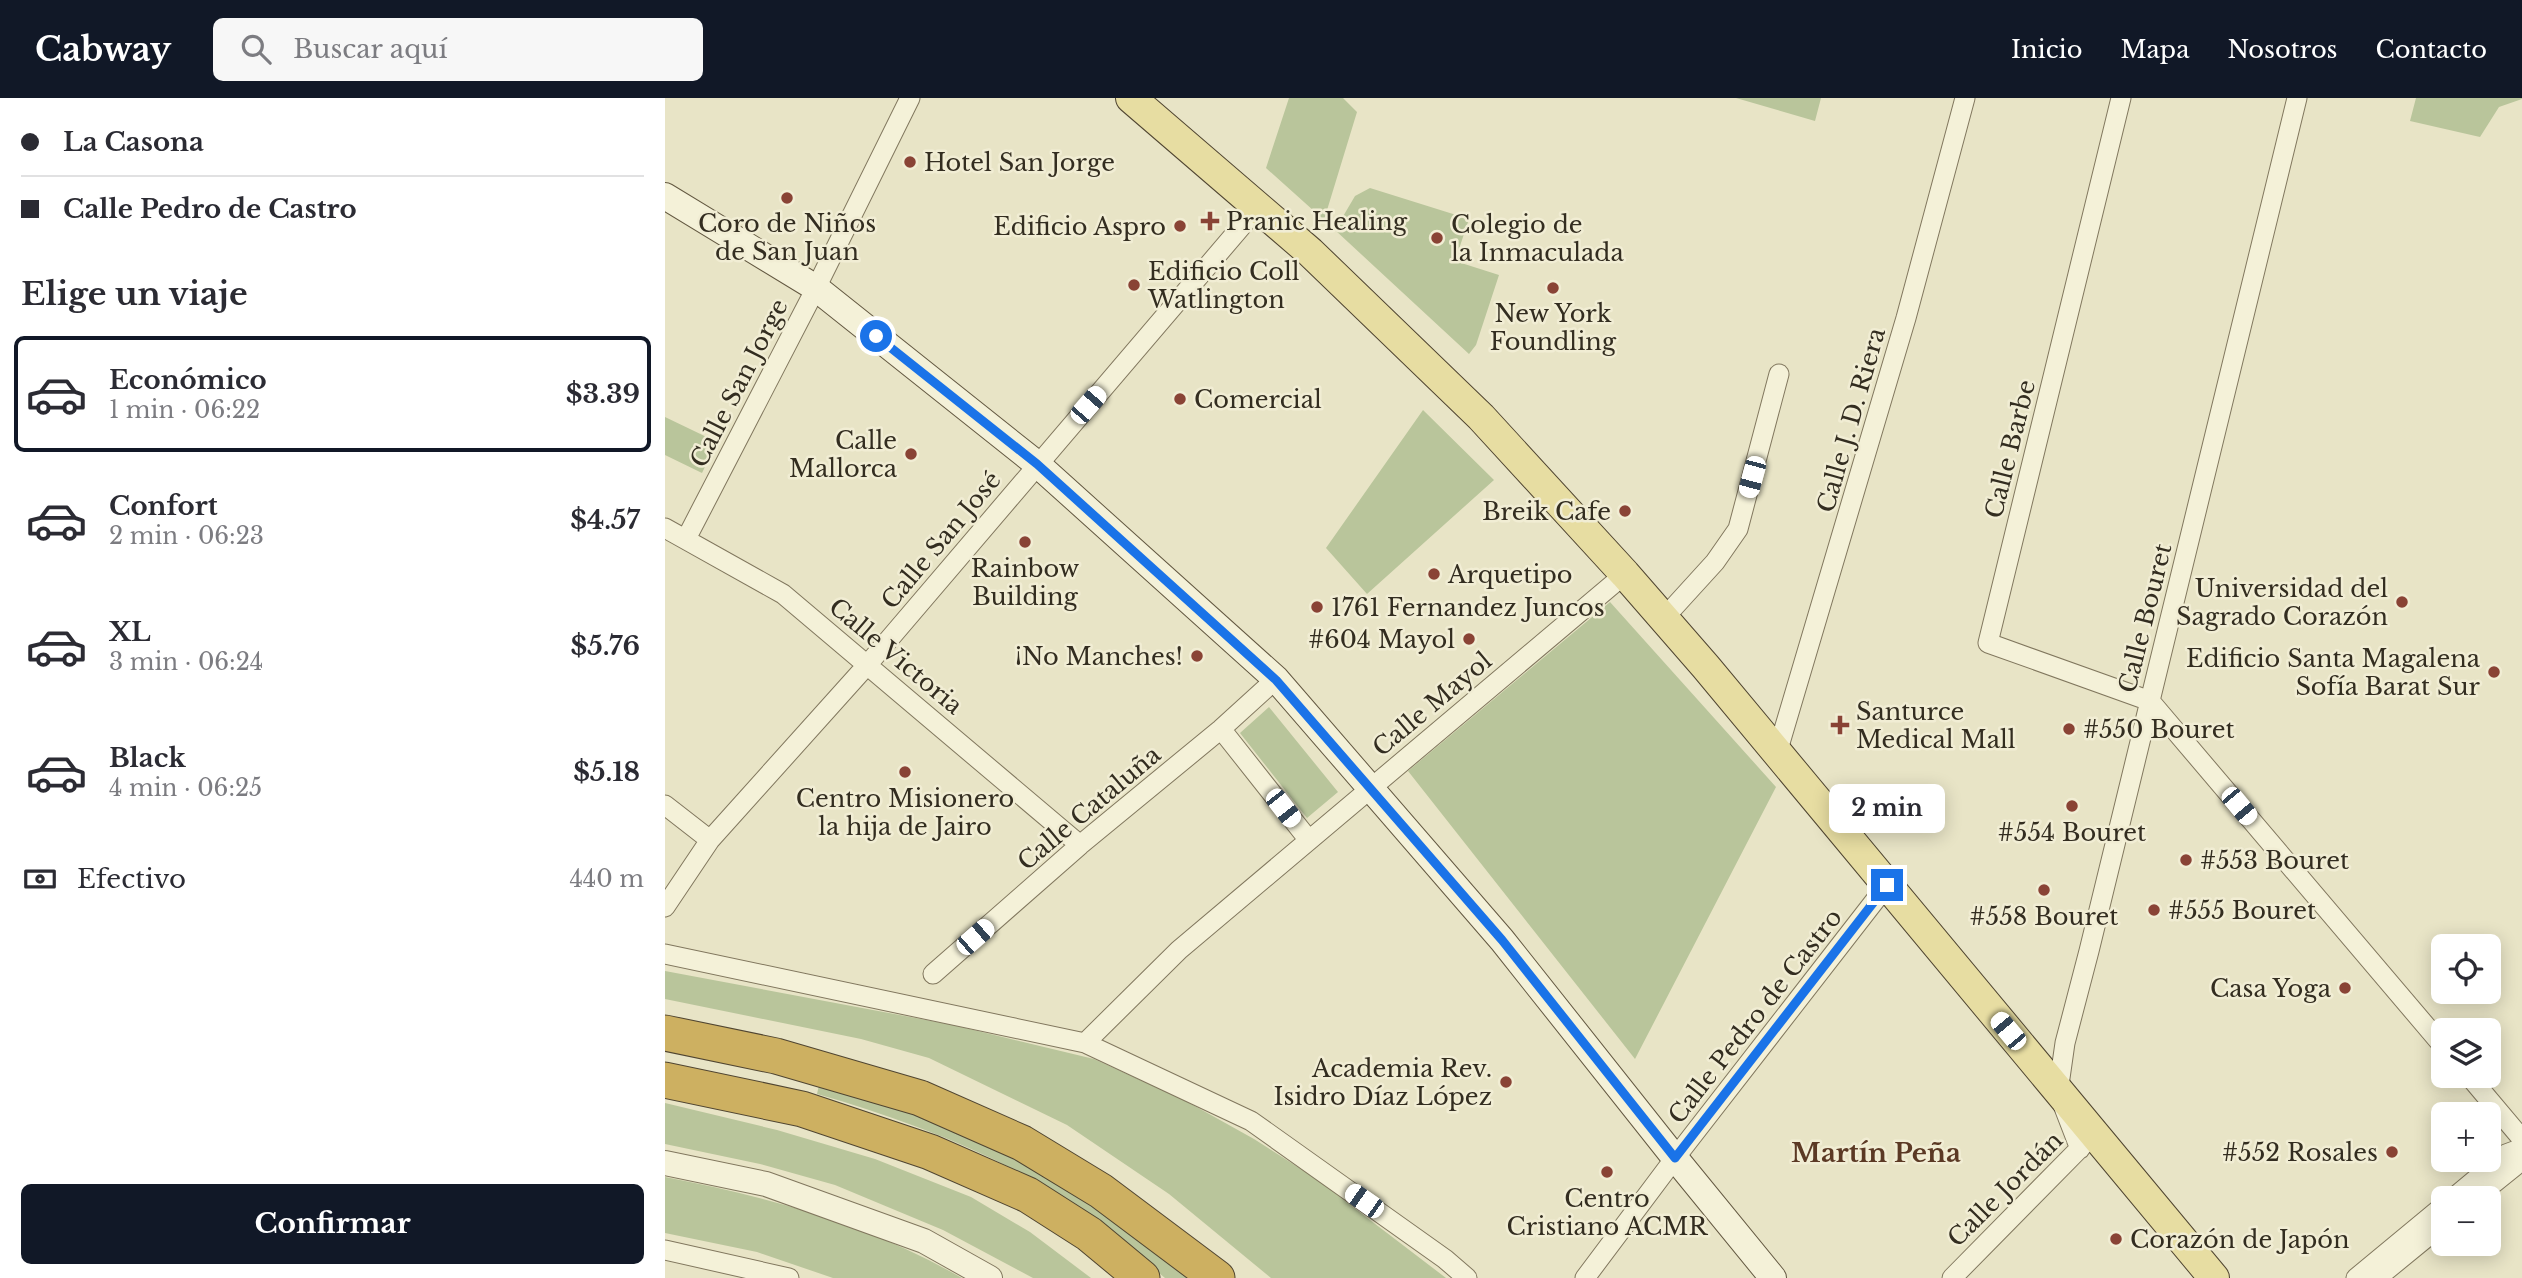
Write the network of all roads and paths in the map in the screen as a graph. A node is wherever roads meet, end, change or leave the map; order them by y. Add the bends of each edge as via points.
1 (910, 98) edge
2 (1131, 98) edge
3 (1965, 98) edge
4 (2121, 98) edge
5 (2297, 98) edge
6 (665, 196) edge
7 (1258, 207) junction
8 (816, 288) junction
9 (1779, 374) dead end
10 (1037, 464) junction
11 (665, 528) edge
12 (686, 539) junction
13 (1625, 574) junction
14 (1664, 618) junction
15 (868, 664) junction
16 (1276, 680) junction
17 (2151, 701) junction
18 (1221, 729) junction
19 (1777, 753) junction
20 (1370, 788) junction
21 (665, 805) edge
22 (1308, 839) junction
23 (710, 840) junction
24 (1080, 845) junction
25 (1887, 885) junction
26 (665, 906) edge
27 (665, 954) edge
28 (933, 974) dead end
29 (2431, 1032) edge
30 (665, 1033) edge
31 (1085, 1043) junction
32 (665, 1080) edge
33 (2479, 1088) edge
34 (2058, 1092) junction
35 (2522, 1139) edge
36 (2086, 1142) junction
37 (2522, 1148) edge
38 (2522, 1154) edge
39 (1675, 1158) junction
40 (665, 1163) edge
41 (2468, 1186) edge
42 (2490, 1186) edge
43 (2431, 1216) edge
44 (2431, 1234) edge
45 (665, 1250) edge
46 (789, 1278) edge
47 (990, 1278) edge
48 (1142, 1278) edge
49 (1217, 1278) edge
50 (1467, 1278) edge
51 (1585, 1278) edge
52 (1773, 1278) edge
53 (1952, 1278) edge
54 (2214, 1278) edge
55 (2356, 1278) edge
56 (2378, 1278) edge

1 - 8 street, Calle San Jorge
2 - 7 main road
3 - 19 street, Calle J. D. Riera via 1902,332
4 - 17 street, Calle Barbe via 1988,643
5 - 17 street, Calle Bouret
6 - 8 main road
7 - 10 street, Calle San José
7 - 13 main road via 1481,417
8 - 10 main road
8 - 12 street, Calle San Jorge
9 - 14 street via 1738,529
10 - 15 street, Calle San José
10 - 16 main road
11 - 12 street, Calle Victoria
12 - 15 street, Calle Victoria via 783,594
13 - 14 main road
13 - 20 street, Calle Mayol
14 - 19 main road
15 - 23 street, Calle San José
15 - 24 street, Calle Victoria
16 - 18 street, Calle Cataluña
16 - 20 main road
17 - 29 street
17 - 34 street, Calle Bouret via 2064,1043
18 - 22 street
18 - 24 street, Calle Cataluña
19 - 25 main road
20 - 22 street, Calle Mayol
20 - 39 main road via 1502,940
21 - 23 street
22 - 31 street, Calle Mayol via 1179,950
23 - 26 street, Calle San José
24 - 28 street, Calle Cataluña
25 - 34 main road
25 - 39 street, Calle Pedro de Castro
27 - 31 street
30 - 49 highway via 776,1055 920,1097 1022,1143 1101,1191
31 - 50 street via 1251,1121
32 - 48 highway via 801,1109 930,1152 1028,1195 1089,1234
33 - 35 street
34 - 36 main road
36 - 53 street, Calle Jordán
36 - 54 main road
37 - 41 street via 2506,1154
38 - 42 street via 2515,1166
39 - 51 street, Calle Pedro de Castro
39 - 52 main road
40 - 47 street via 766,1184 924,1241
43 - 55 street
44 - 56 street
45 - 46 street

